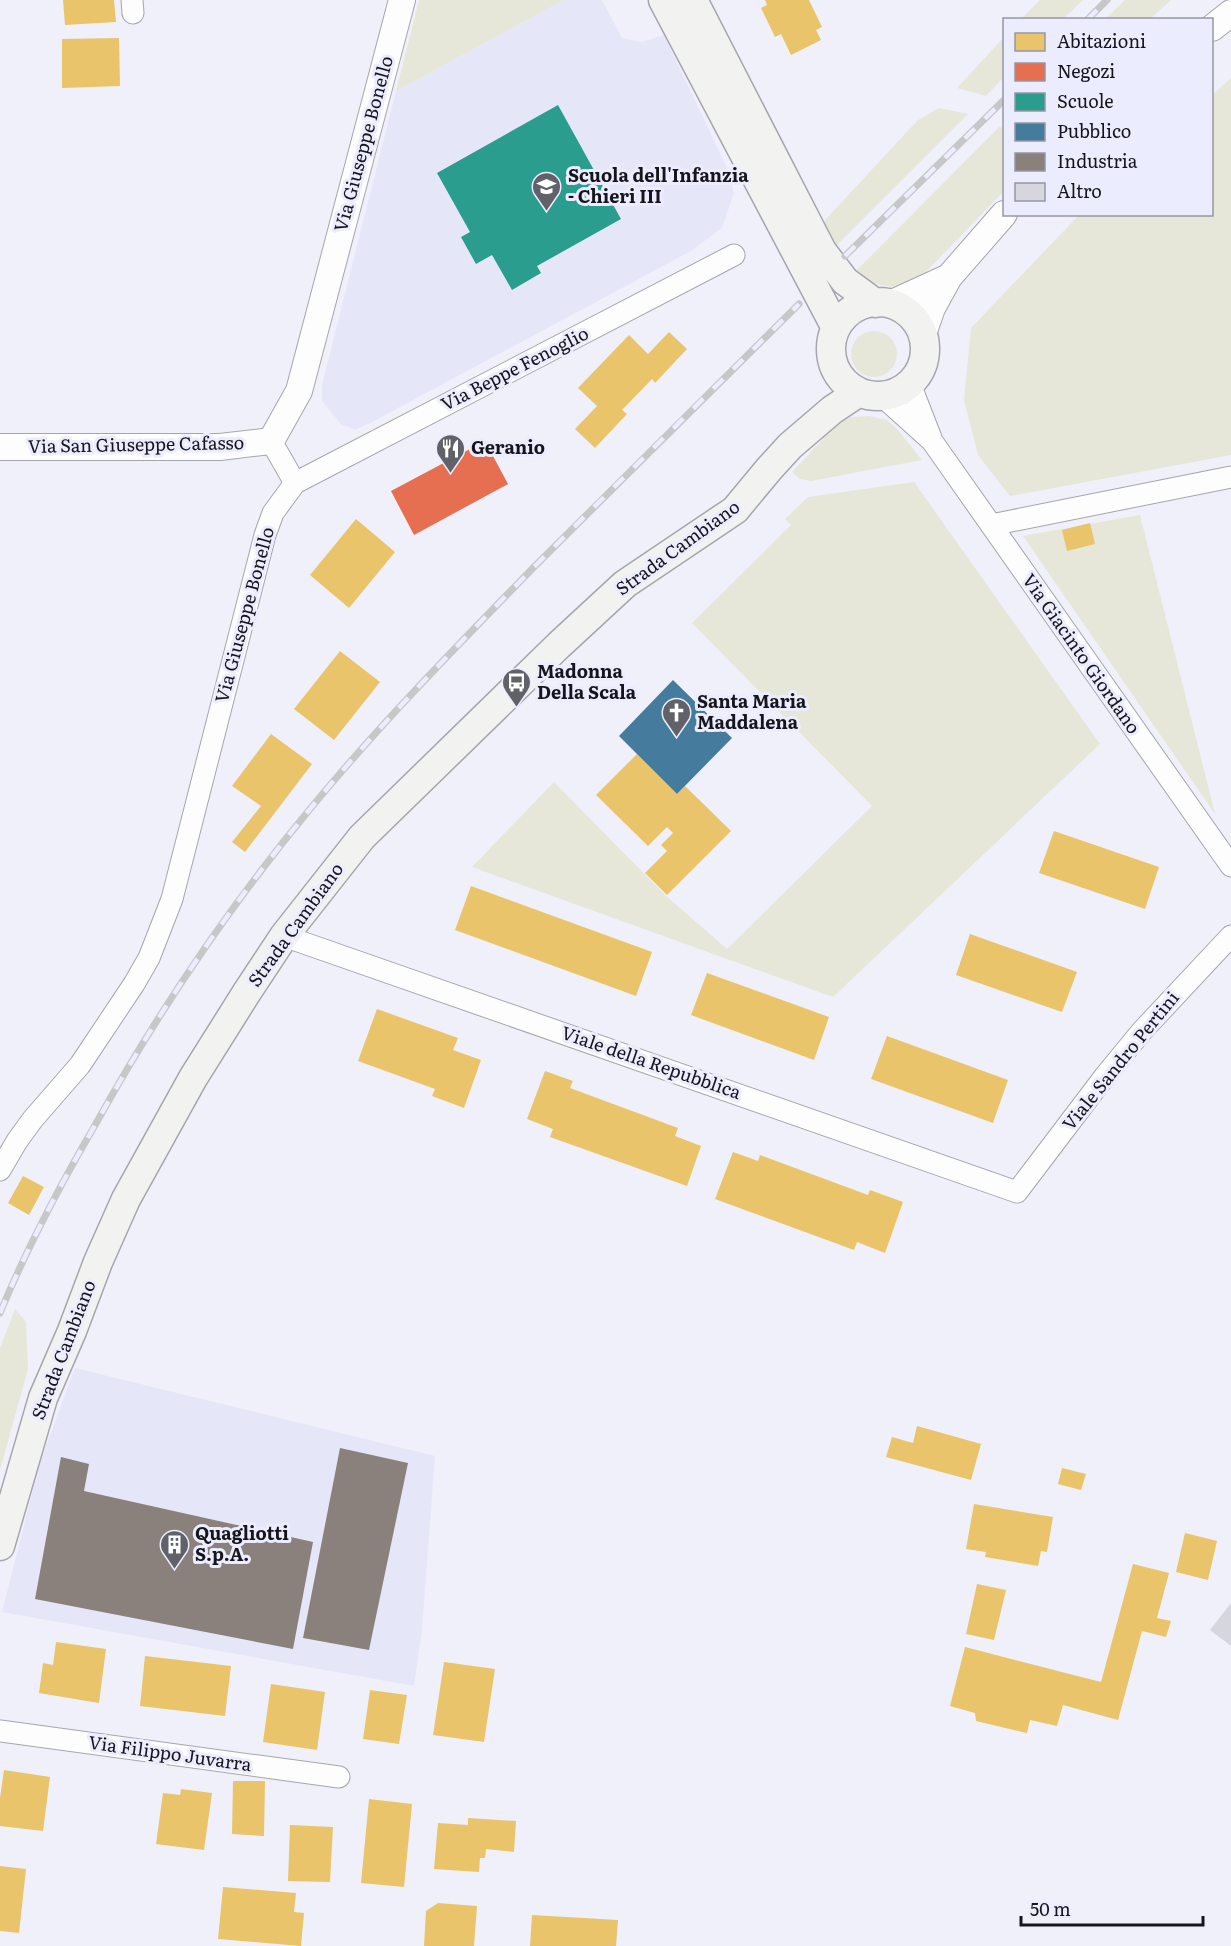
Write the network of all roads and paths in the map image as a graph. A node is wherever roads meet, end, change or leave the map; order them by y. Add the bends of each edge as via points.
1 (402, 0) edge
2 (663, 0) edge
3 (702, 8) edge
4 (1231, 13) edge
5 (1213, 27) edge
6 (1003, 216) edge
7 (734, 255) dead end
8 (949, 277) junction
9 (882, 303) junction
10 (836, 328) junction
11 (923, 334) junction
12 (834, 366) junction
13 (910, 384) junction
14 (871, 394) junction
15 (271, 441) junction
16 (932, 441) junction
17 (790, 446) junction
18 (0, 447) edge
19 (1231, 477) edge
20 (295, 483) junction
21 (991, 525) junction
22 (1231, 866) edge
23 (284, 936) junction
24 (1231, 936) edge
25 (0, 1170) edge
26 (1017, 1192) joint
27 (0, 1546) edge
28 (0, 1731) edge
29 (339, 1777) dead end

1 - 15 street, Via Giuseppe Bonello via 299,391
2 - 10 main road
3 - 9 main road via 822,251 845,281
4 - 5 street
6 - 8 street
7 - 20 street, Via Beppe Fenoglio
8 - 9 street
8 - 11 street
9 - 10 main road via 859,306
9 - 11 main road via 904,310 916,320
10 - 12 main road via 832,341
11 - 13 main road via 924,361
12 - 14 main road via 849,386
12 - 17 main road, Strada Cambiano
13 - 14 main road via 892,394
13 - 16 street
14 - 16 street
14 - 17 main road, Strada Cambiano via 832,410
15 - 18 street, Via San Giuseppe Cafasso via 220,447
15 - 20 street
16 - 21 street, Via Giacinto Giordano
17 - 23 main road, Strada Cambiano via 735,510 625,584 559,645 362,837
19 - 21 street
20 - 25 street, Via Giuseppe Bonello via 273,513 265,535 172,899 156,940 110,1022 80,1065 22,1133
21 - 22 street, Via Giacinto Giordano
23 - 26 street, Viale della Repubblica
23 - 27 main road, Strada Cambiano via 193,1078 126,1199 43,1398
24 - 26 street, Viale Sandro Pertini via 1142,1031
28 - 29 street, Via Filippo Juvarra

